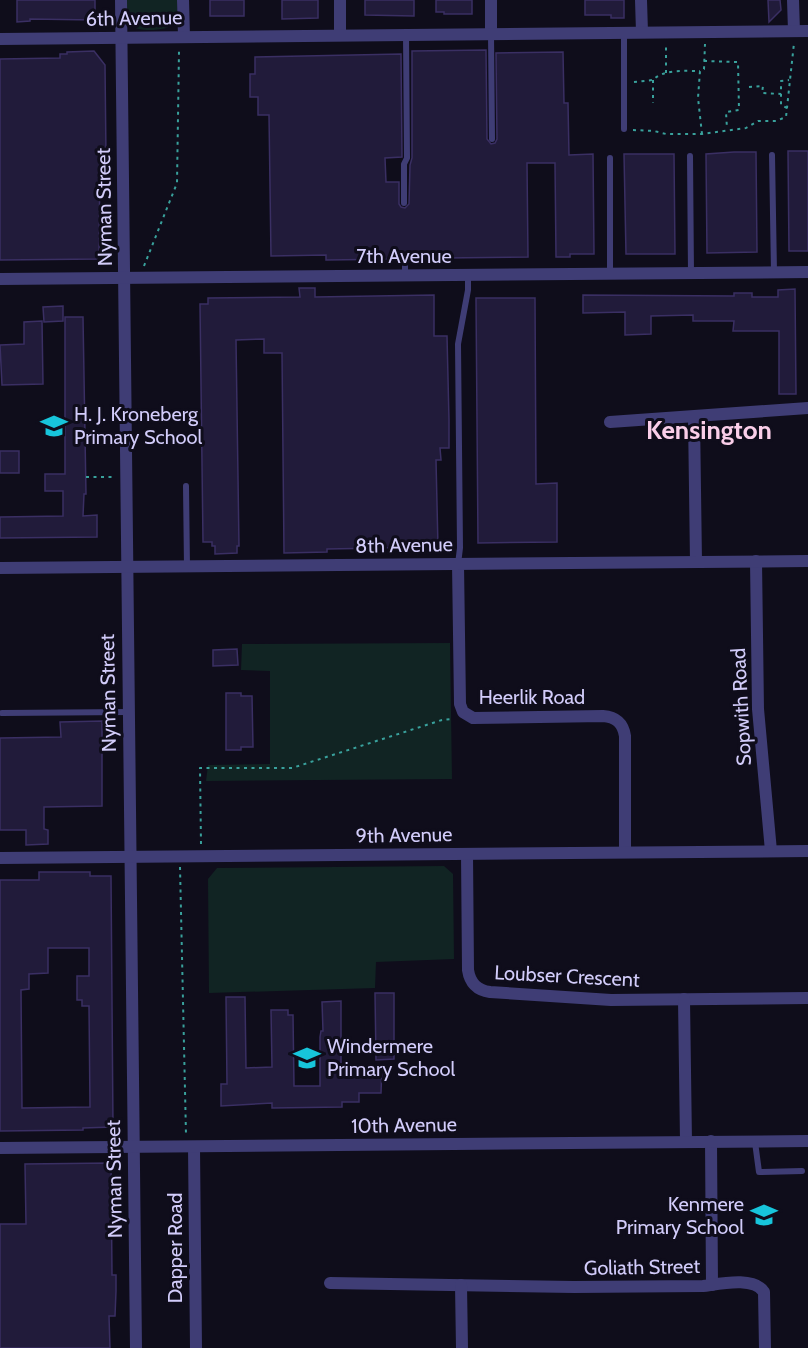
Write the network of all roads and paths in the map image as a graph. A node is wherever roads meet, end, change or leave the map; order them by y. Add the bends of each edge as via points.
1 (121, 0) edge
2 (183, 0) edge
3 (340, 0) edge
4 (491, 0) edge
5 (641, 0) edge
6 (794, 0) edge
7 (794, 31) junction
8 (808, 31) edge
9 (624, 32) junction
10 (642, 32) junction
11 (666, 32) junction
12 (705, 32) junction
13 (406, 34) junction
14 (491, 34) junction
15 (340, 35) junction
16 (121, 37) junction
17 (181, 37) junction
18 (0, 39) edge
19 (704, 61) junction
20 (700, 71) junction
21 (666, 73) junction
22 (653, 80) junction
23 (789, 80) junction
24 (624, 82) junction
25 (749, 87) dead end
26 (781, 94) junction
27 (653, 102) dead end
28 (787, 108) junction
29 (624, 129) joint
30 (727, 130) junction
31 (702, 134) junction
32 (492, 139) dead end
33 (772, 155) dead end
34 (690, 156) dead end
35 (610, 158) dead end
36 (404, 203) dead end
37 (405, 259) dead end
38 (774, 272) junction
39 (808, 272) edge
40 (610, 273) junction
41 (691, 273) junction
42 (405, 275) junction
43 (468, 275) junction
44 (139, 277) junction
45 (124, 278) junction
46 (0, 279) edge
47 (808, 408) edge
48 (694, 417) junction
49 (610, 422) dead end
50 (126, 468) junction
51 (86, 477) dead end
52 (186, 486) dead end
53 (756, 561) junction
54 (808, 561) edge
55 (696, 562) junction
56 (458, 564) junction
57 (126, 567) junction
58 (187, 567) junction
59 (0, 568) edge
60 (128, 712) junction
61 (2, 713) dead end
62 (469, 717) junction
63 (808, 850) edge
64 (771, 851) junction
65 (625, 852) junction
66 (467, 854) junction
67 (180, 856) junction
68 (201, 856) junction
69 (130, 857) junction
70 (0, 858) edge
71 (808, 998) edge
72 (684, 999) junction
73 (755, 1141) junction
74 (808, 1141) edge
75 (686, 1142) junction
76 (711, 1142) junction
77 (133, 1145) junction
78 (190, 1147) junction
79 (0, 1148) edge
80 (802, 1171) dead end
81 (330, 1283) dead end
82 (461, 1285) junction
83 (712, 1285) junction
84 (136, 1348) edge
85 (195, 1348) edge
86 (462, 1348) edge
87 (765, 1348) edge

1 - 16 street, Nyman Street
2 - 17 street
3 - 15 street
4 - 14 street
5 - 10 street
6 - 7 street
7 - 8 street, 6th Avenue
7 - 12 street, 6th Avenue
7 - 23 path
9 - 10 street, 6th Avenue
9 - 14 street, 6th Avenue
9 - 24 lane
10 - 11 street, 6th Avenue
11 - 12 street, 6th Avenue
11 - 21 path
12 - 19 path
13 - 14 street, 6th Avenue
13 - 15 street, 6th Avenue
13 - 36 lane
14 - 32 lane
15 - 17 street, 6th Avenue
16 - 17 street, 6th Avenue
16 - 18 street, 6th Avenue
16 - 45 street, Nyman Street
17 - 44 path via 177,183
19 - 20 path
19 - 30 path via 738,62 739,110 726,112
20 - 21 path
20 - 31 path
21 - 22 path
22 - 24 path
22 - 27 path
23 - 26 path via 781,81
23 - 28 path
24 - 29 lane
25 - 26 path via 763,86 762,93
26 - 28 path via 781,105
28 - 30 path via 786,117 776,121 758,121 746,128
29 - 31 path
30 - 31 path
33 - 38 lane
34 - 41 lane
35 - 40 lane
37 - 42 lane
38 - 39 street, 7th Avenue
38 - 41 street, 7th Avenue
40 - 41 street, 7th Avenue
40 - 43 street, 7th Avenue
42 - 43 street, 7th Avenue
42 - 44 street, 7th Avenue
43 - 56 lane via 458,344
44 - 45 street, 7th Avenue
45 - 46 street, 7th Avenue
45 - 50 street, Nyman Street
47 - 48 street
48 - 49 street
48 - 55 street
50 - 51 path via 119,468 113,477
50 - 57 street, Nyman Street
52 - 58 lane
53 - 54 street, 8th Avenue
53 - 55 street, 8th Avenue
53 - 64 street, Sopwith Road via 758,709
55 - 56 street, 8th Avenue
56 - 58 street, 8th Avenue
56 - 62 street, Heerlik Road via 460,704
57 - 58 street, 8th Avenue
57 - 59 street, 8th Avenue
57 - 60 street, Nyman Street
60 - 61 lane
60 - 69 street, Nyman Street
62 - 65 street, Heerlik Road via 603,716 619,722 625,736
62 - 68 path via 442,720 292,768 200,768
63 - 64 street, 9th Avenue
64 - 65 street, 9th Avenue
65 - 66 street, 9th Avenue
66 - 68 street, 9th Avenue
66 - 72 street, Loubser Crescent via 468,970 477,987 490,992 610,1000
67 - 68 street, 9th Avenue
67 - 69 street, 9th Avenue
67 - 78 path
69 - 70 street, 9th Avenue
69 - 77 street, Nyman Street
71 - 72 street, Loubser Crescent
72 - 75 street
73 - 74 street, 10th Avenue
73 - 76 street, 10th Avenue
73 - 80 lane via 759,1172
75 - 76 street, 10th Avenue
75 - 78 street, 10th Avenue
76 - 83 street
77 - 78 street, 10th Avenue
77 - 79 street, 10th Avenue
77 - 84 street, Nyman Street
78 - 85 street, Dapper Road
81 - 82 street, Goliath Street
82 - 83 street, Goliath Street
82 - 86 street
83 - 87 street, Goliath Street via 752,1283 761,1288 765,1297

